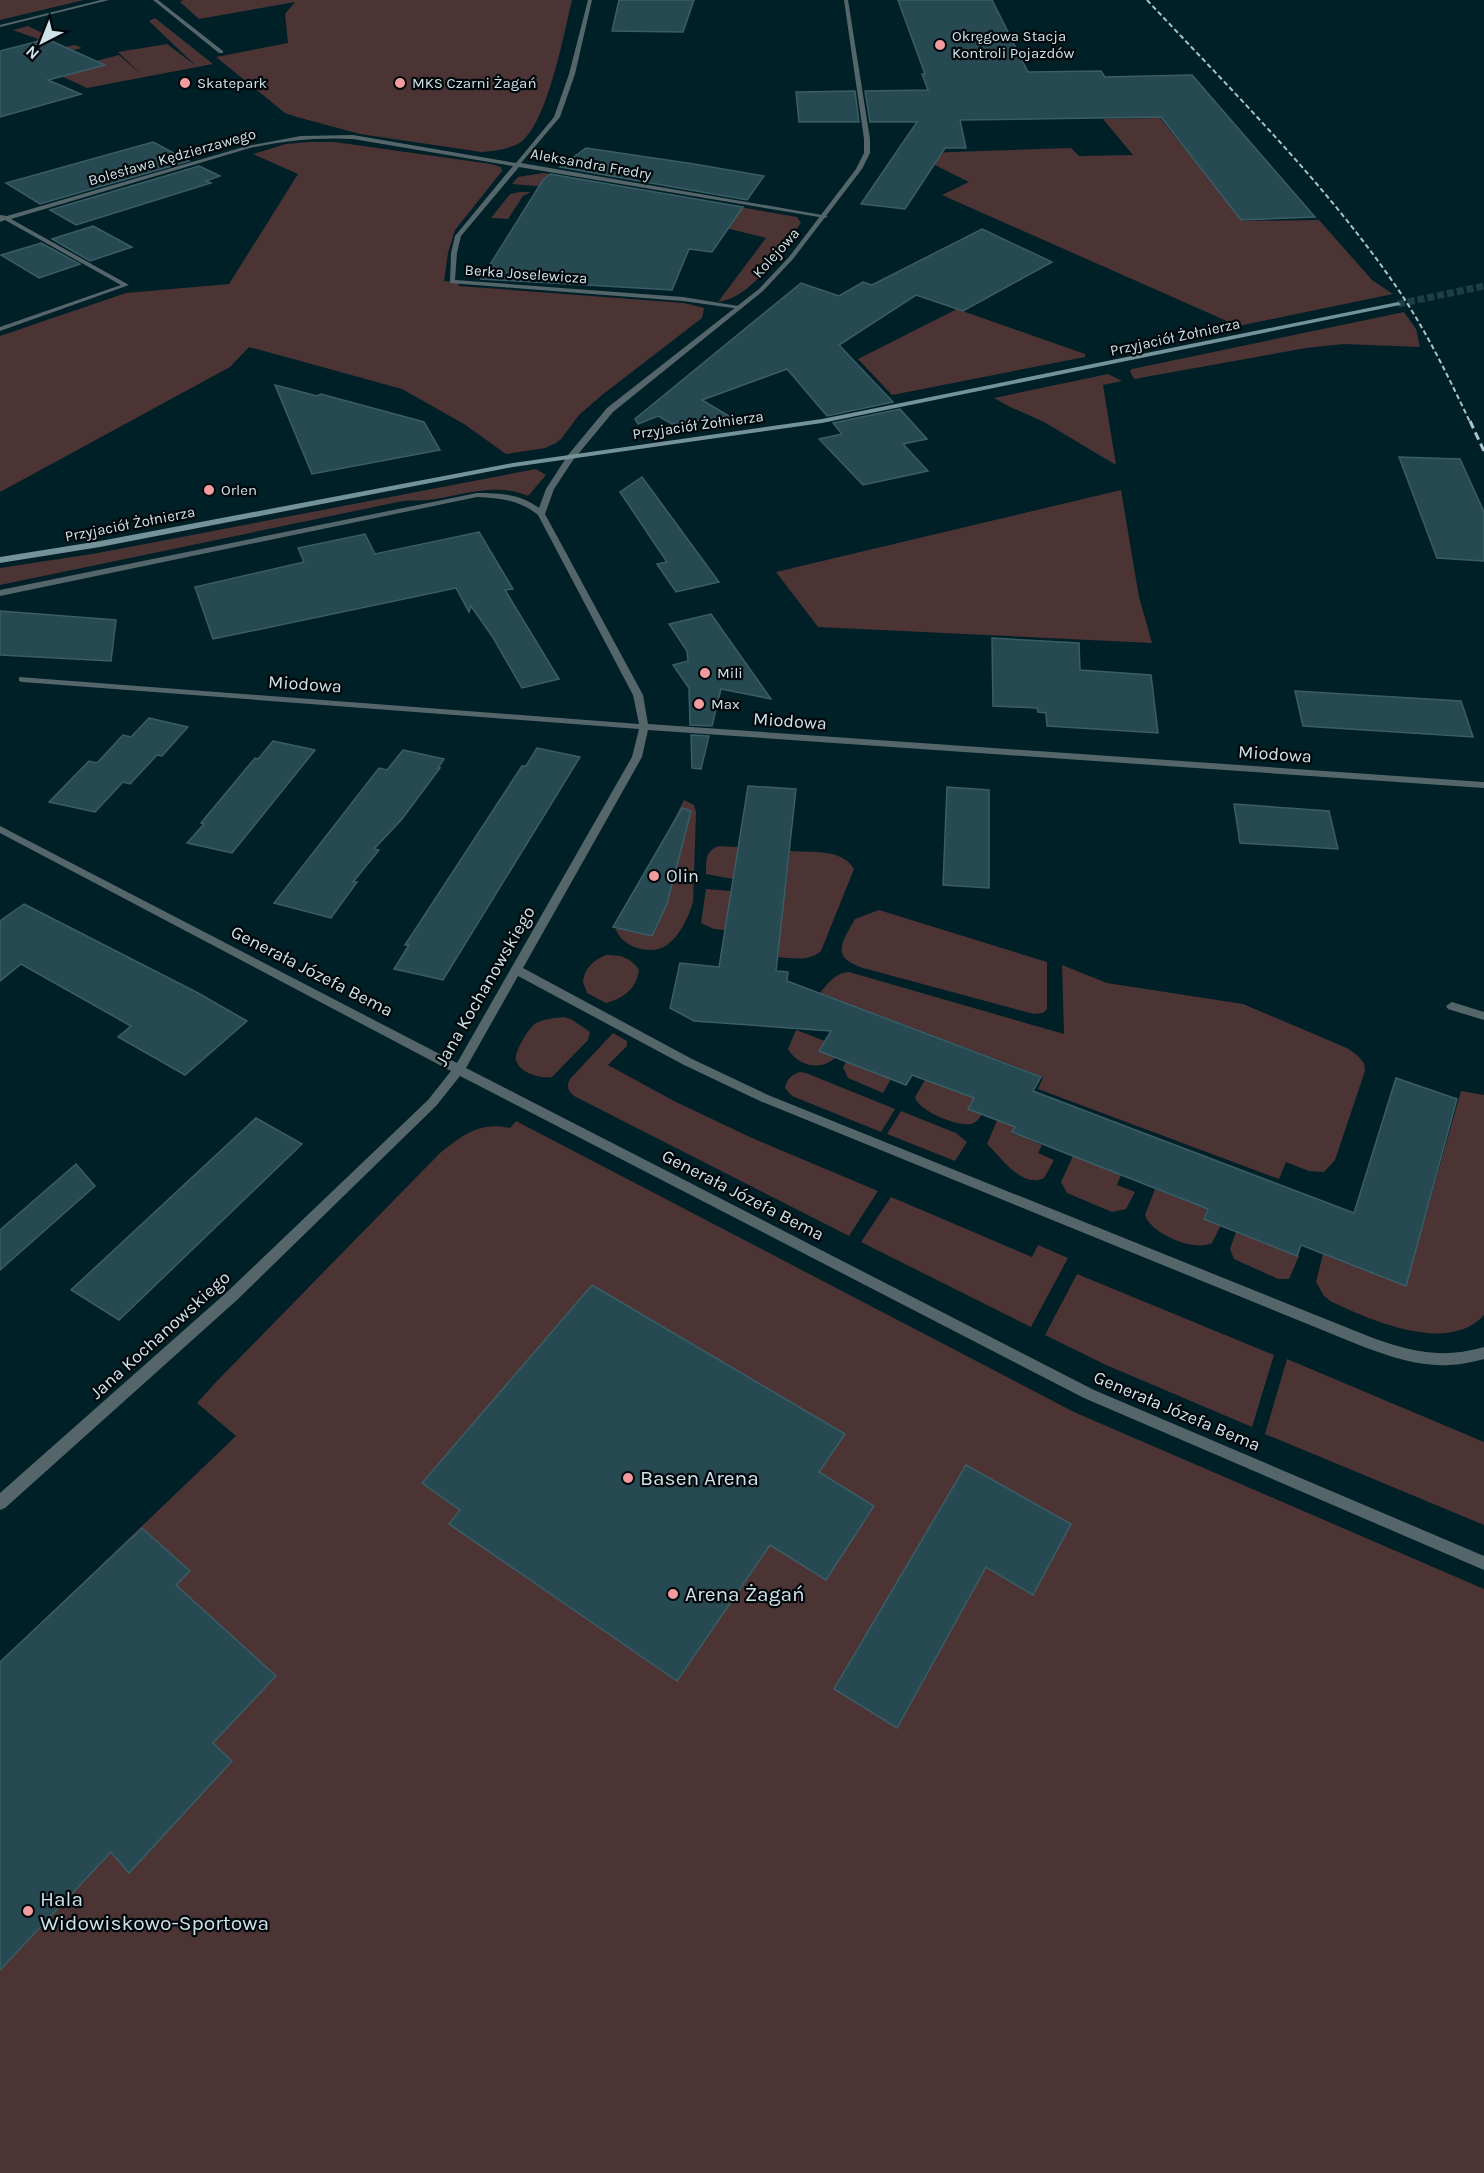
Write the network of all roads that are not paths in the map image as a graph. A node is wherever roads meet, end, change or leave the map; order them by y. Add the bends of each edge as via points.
1 (107, 0) edge
2 (155, 0) edge
3 (590, 0) edge
4 (846, 0) edge
5 (0, 26) edge
6 (221, 52) dead end
7 (353, 137) joint
8 (519, 164) junction
9 (825, 216) junction
10 (2, 217) edge
11 (1398, 304) tunnel mouth
12 (738, 308) junction
13 (0, 329) edge
14 (571, 457) junction
15 (541, 514) junction
16 (0, 560) edge
17 (0, 593) edge
18 (22, 679) dead end
19 (644, 726) junction
20 (1484, 785) edge
21 (0, 829) edge
22 (517, 970) junction
23 (1452, 1006) dead end
24 (1484, 1016) edge
25 (460, 1068) junction
26 (1484, 1353) edge
27 (0, 1503) edge
28 (1484, 1563) edge

1 - 5 street
2 - 6 street
3 - 8 street via 557,117
4 - 9 street, Kolejowa via 867,153
7 - 8 street, Aleksandra Fredry
7 - 10 street, Bolesława Kędzierzawego via 310,136 249,147
8 - 9 street, Aleksandra Fredry
8 - 12 street, Berka Joselewicza via 458,236 452,282 683,299
9 - 12 street, Kolejowa via 783,267
10 - 13 street via 126,285
11 - 14 main road, Przyjaciół Żołnierza via 822,421
12 - 14 street, Kolejowa via 610,410
14 - 15 street via 550,489
14 - 16 main road, Przyjaciół Żołnierza via 443,477
15 - 17 street via 523,500 477,495
15 - 19 street, Jana Kochanowskiego via 638,695
18 - 19 street, Miodowa
19 - 20 street, Miodowa
19 - 22 street, Jana Kochanowskiego via 637,757
21 - 25 street, Generała Józefa Bema
22 - 25 street, Jana Kochanowskiego
22 - 26 street via 688,1062 764,1098 1369,1343 1417,1359 1441,1362
23 - 24 street
25 - 27 street, Jana Kochanowskiego via 407,1129 241,1288
25 - 28 street, Generała Józefa Bema via 1089,1394

